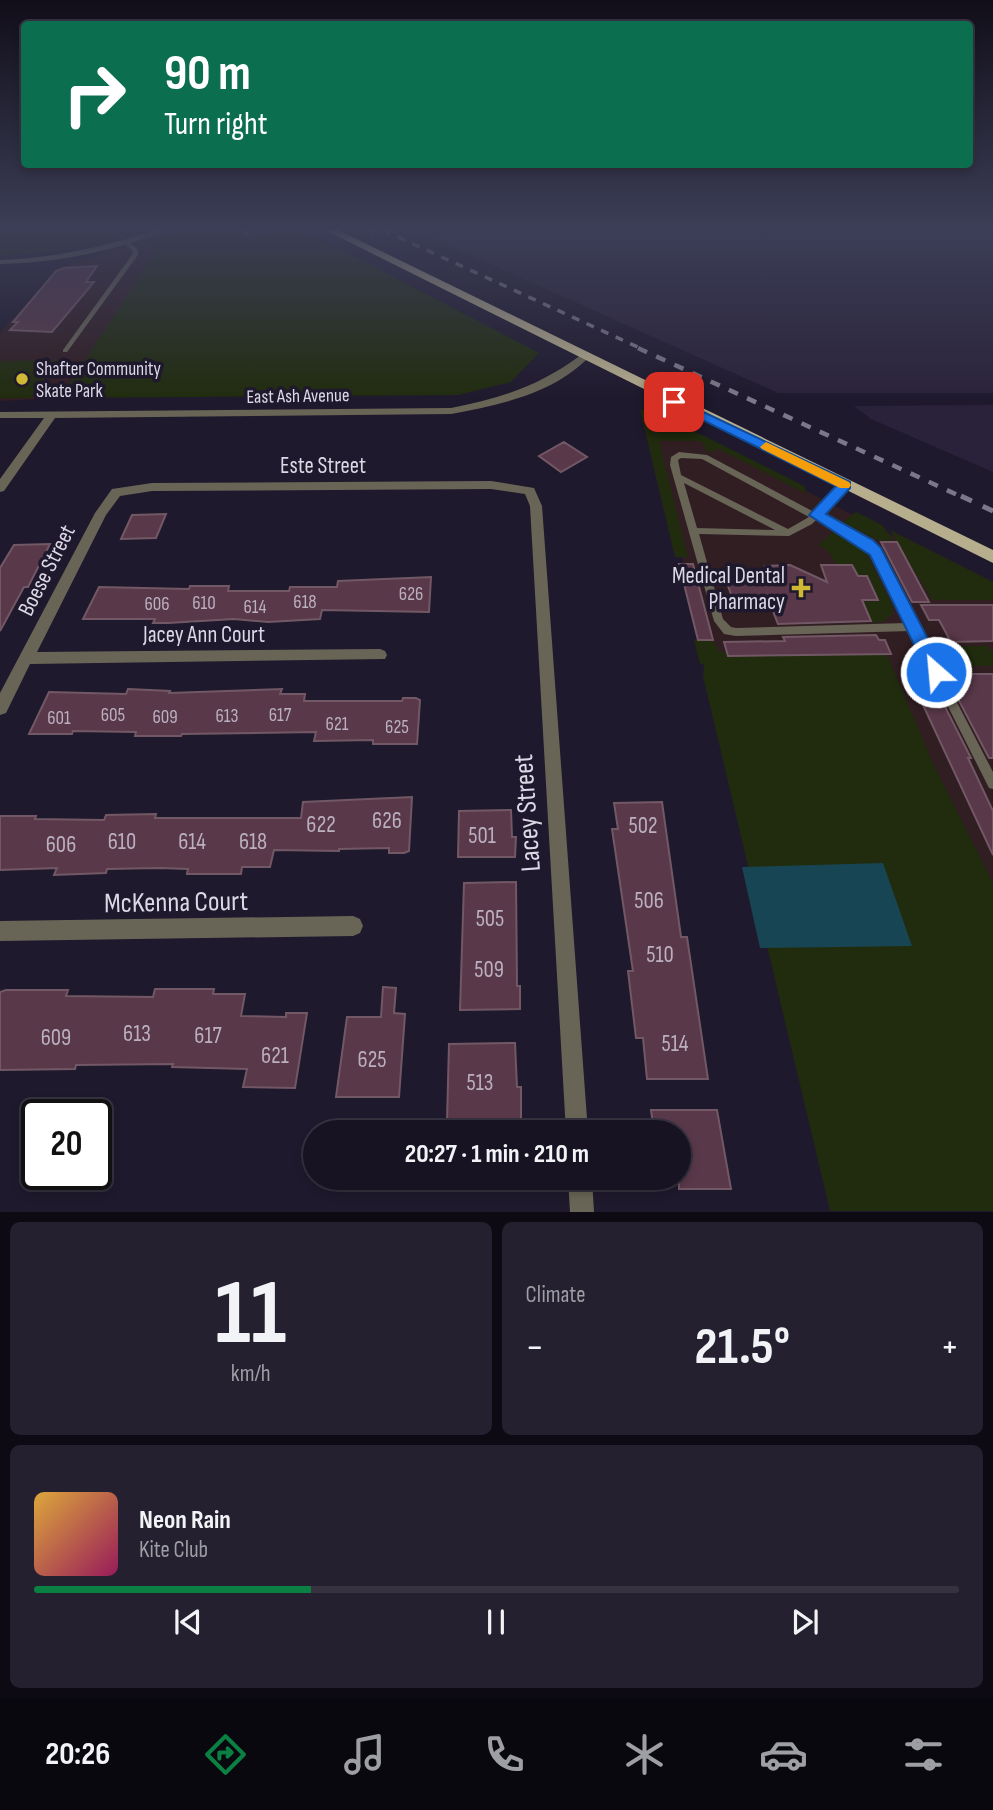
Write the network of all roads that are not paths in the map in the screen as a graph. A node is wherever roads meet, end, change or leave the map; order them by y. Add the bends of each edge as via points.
1 (112, 287) edge
2 (443, 287) edge
3 (65, 351) dead end
4 (584, 357) junction
5 (0, 415) edge
6 (51, 415) junction
7 (678, 477) junction
8 (845, 485) junction
9 (0, 488) edge
10 (530, 491) joint
11 (116, 492) joint
12 (817, 515) junction
13 (694, 531) junction
14 (789, 533) junction
15 (993, 557) edge
16 (914, 627) junction
17 (380, 655) dead end
18 (27, 658) junction
19 (0, 708) edge
20 (993, 784) edge
21 (353, 926) dead end
22 (0, 931) edge
23 (576, 1120) edge
24 (581, 1190) edge
25 (582, 1212) edge

1 - 3 lane
2 - 4 main road
4 - 6 street, East Ash Avenue via 534,391 452,411
4 - 8 main road
5 - 6 street, East Ash Avenue
6 - 9 street
7 - 12 lane via 674,459 704,457
7 - 13 lane
7 - 14 lane
8 - 12 lane
8 - 15 main road
10 - 11 street, Este Street via 478,485 152,487
10 - 23 street, Lacey Street via 536,506
11 - 18 street, Boese Street
12 - 14 lane
12 - 16 lane via 876,552
13 - 14 lane
13 - 16 lane via 719,621 728,631
16 - 20 lane
17 - 18 street, Jacey Ann Court
18 - 19 street, Boese Street
21 - 22 street, McKenna Court
24 - 25 street

